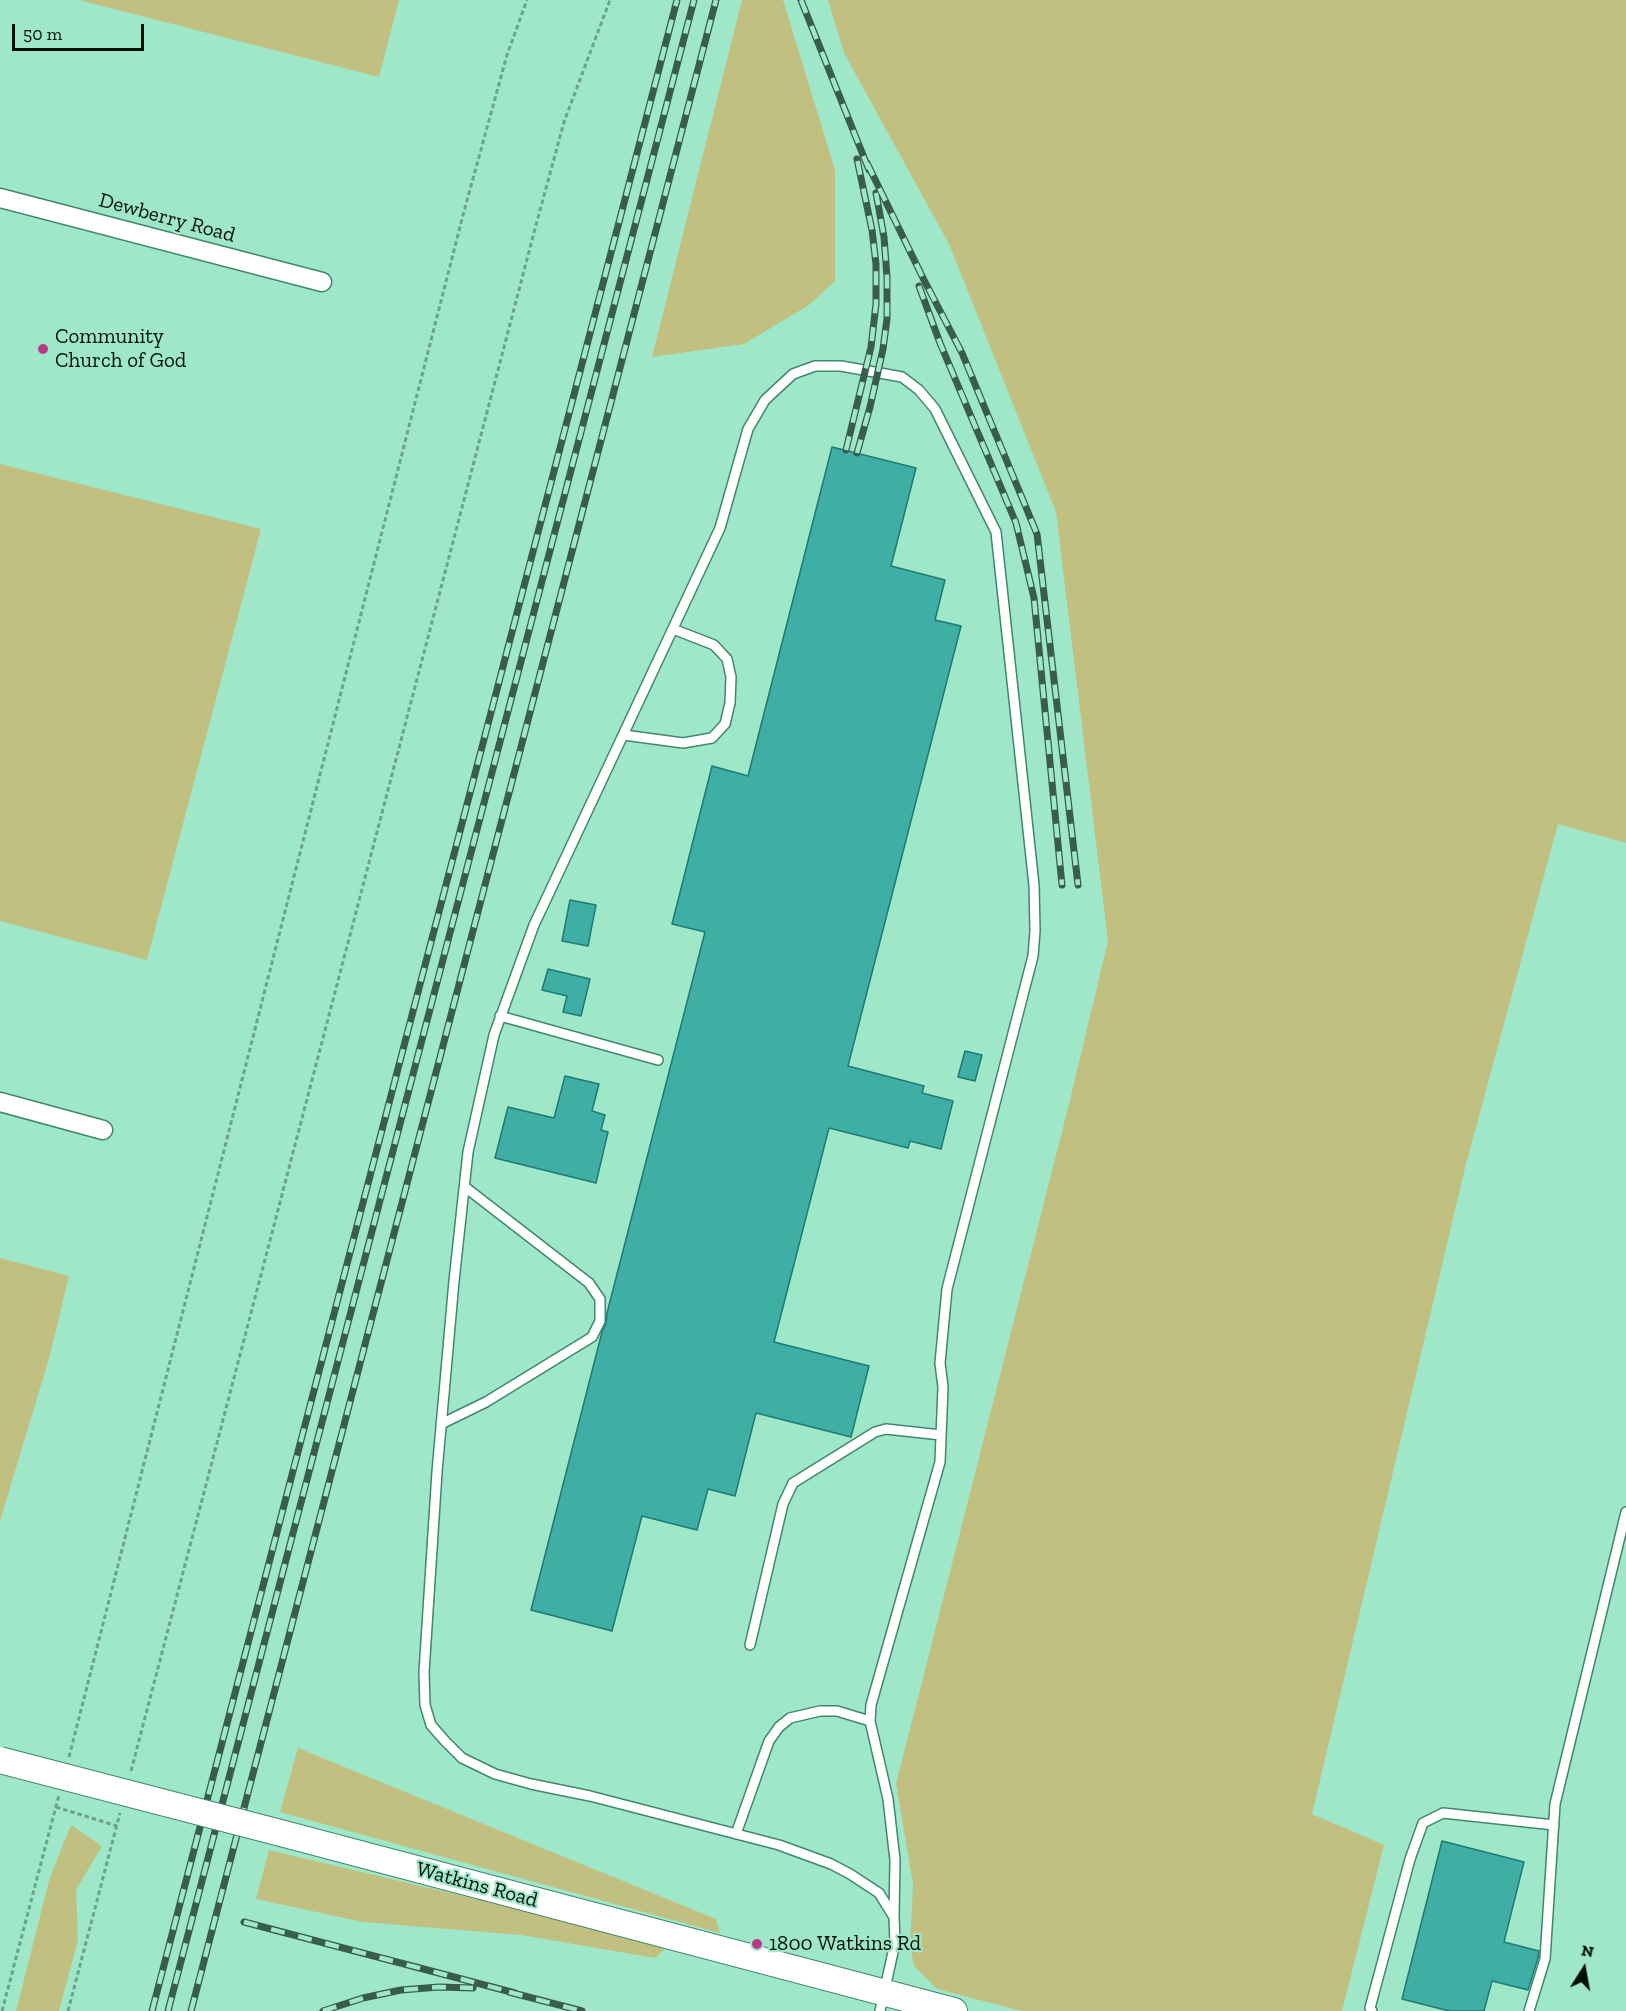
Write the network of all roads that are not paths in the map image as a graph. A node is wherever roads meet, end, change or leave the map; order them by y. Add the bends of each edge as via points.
1 (0, 198) edge
2 (322, 282) dead end
3 (673, 629) junction
4 (624, 735) junction
5 (500, 1016) junction
6 (658, 1060) dead end
7 (0, 1102) edge
8 (103, 1130) dead end
9 (465, 1186) junction
10 (441, 1425) junction
11 (941, 1435) junction
12 (1626, 1512) edge
13 (750, 1645) dead end
14 (870, 1721) junction
15 (0, 1760) edge
16 (1554, 1825) junction
17 (736, 1834) junction
18 (894, 1917) junction
19 (883, 2002) edge
20 (954, 2011) edge
21 (1372, 2011) edge
22 (1529, 2011) edge

1 - 2 street, Dewberry Road
3 - 4 lane
3 - 4 lane via 714,645 727,659 731,677 725,724 712,738 683,743
3 - 11 lane via 720,528 748,429 765,400 793,374 815,366 841,366 902,377 919,390 935,409 996,532 1028,818 1035,931 1033,956 947,1289 940,1363
4 - 5 lane via 534,925
5 - 6 lane
5 - 9 lane via 468,1152
7 - 8 street
9 - 10 lane
9 - 10 lane via 589,1283 600,1299 600,1322 592,1337
10 - 17 lane via 424,1672 425,1705 431,1725 462,1758 495,1774
11 - 13 lane via 886,1429 875,1432 793,1483 783,1504
11 - 14 lane via 940,1462 885,1651
12 - 16 lane via 1555,1804
14 - 17 lane via 837,1711 820,1711 784,1722 769,1741
14 - 18 lane via 888,1799 895,1860
15 - 19 street, Watkins Road, bridge via 292,1836
16 - 21 lane via 1443,1813 1423,1823 1406,1870
16 - 22 lane via 1545,1959
17 - 18 lane via 831,1864 879,1893
18 - 19 lane via 895,1943
19 - 20 street, Watkins Road

